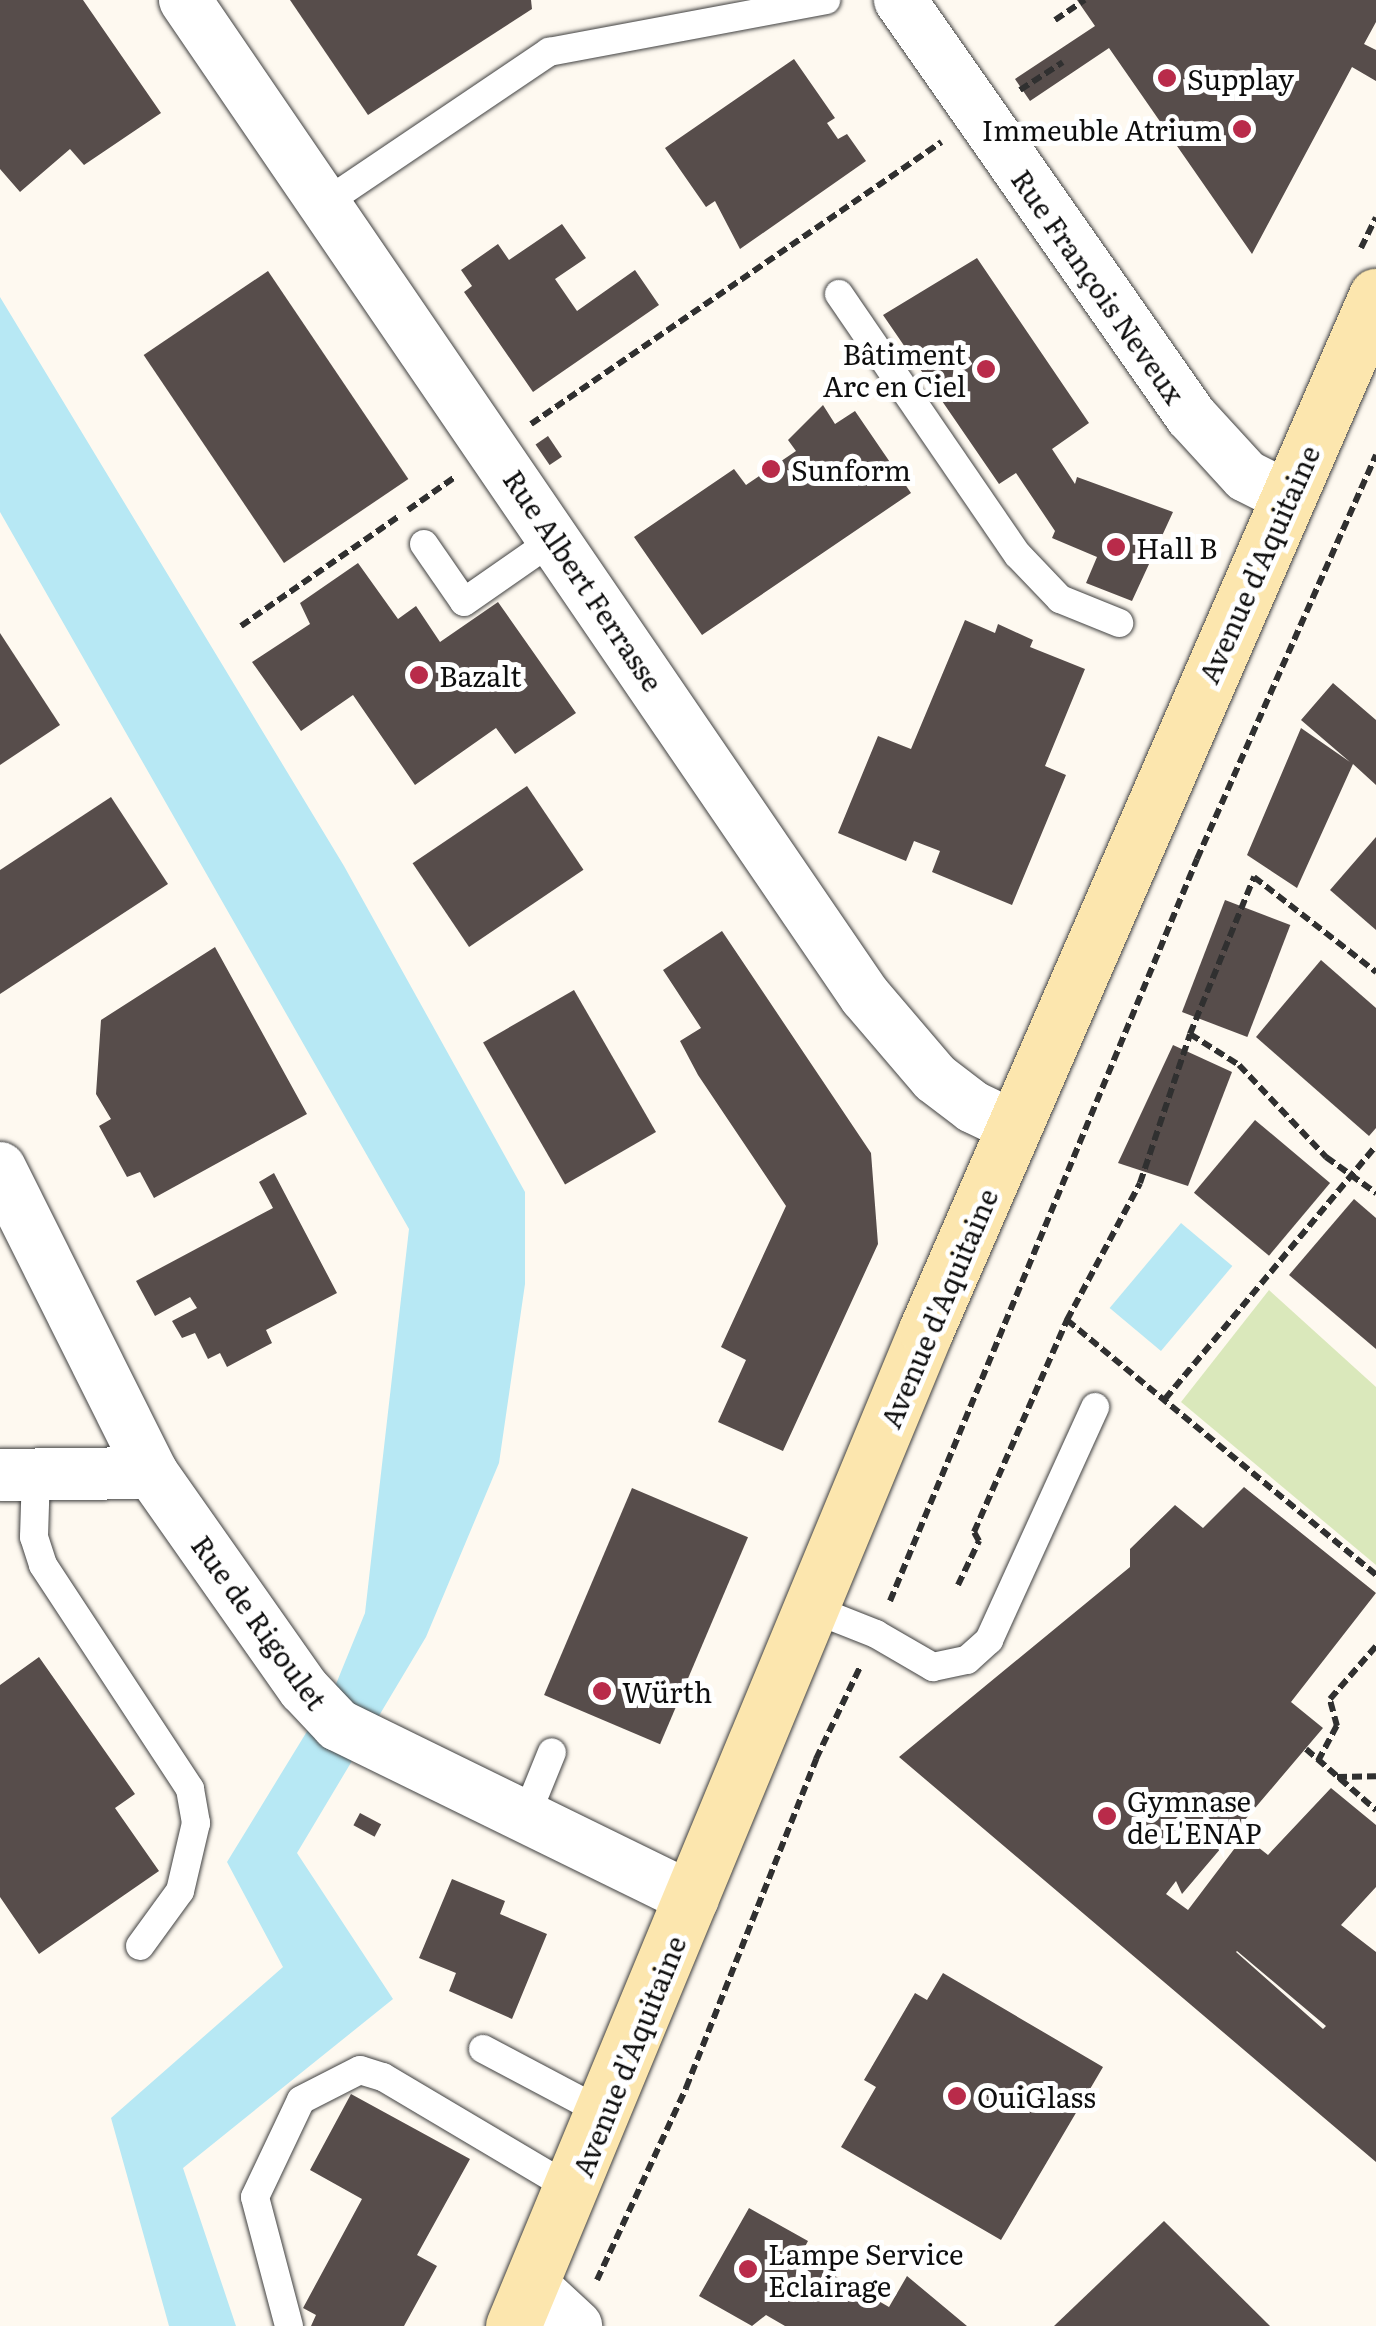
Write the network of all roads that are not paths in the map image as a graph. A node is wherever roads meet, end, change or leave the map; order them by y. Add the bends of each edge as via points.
1 (185, 0) edge
2 (826, 0) edge
3 (900, 0) edge
4 (328, 201) junction
5 (838, 294) dead end
6 (1373, 317) edge
7 (1290, 498) junction
8 (556, 538) junction
9 (424, 544) dead end
10 (1118, 623) dead end
11 (1015, 1126) junction
12 (0, 1168) edge
13 (1095, 1406) dead end
14 (152, 1473) junction
15 (18, 1474) edge
16 (813, 1610) junction
17 (552, 1752) dead end
18 (524, 1821) junction
19 (692, 1899) junction
20 (140, 1946) dead end
21 (483, 2049) dead end
22 (604, 2114) junction
23 (573, 2190) junction
24 (523, 2306) edge
25 (584, 2308) edge
26 (289, 2326) edge

1 - 4 street, Rue Albert Ferrasse
2 - 4 lane via 549,52
3 - 7 street, Rue François Neveux via 997,104 1191,416 1246,476
4 - 8 street, Rue Albert Ferrasse
5 - 10 lane via 1018,555 1060,600
6 - 7 street, Avenue d'Aquitaine
7 - 11 street, Avenue d'Aquitaine
8 - 9 lane via 464,602
8 - 11 street, Rue Albert Ferrasse via 865,996 935,1078
11 - 16 street, Avenue d'Aquitaine
12 - 14 street, Rue de Rigoulet
13 - 16 lane via 989,1640 950,1668 933,1667 876,1634
14 - 15 street
14 - 18 street, Rue de Rigoulet via 304,1689 338,1725
15 - 20 lane via 43,1565 190,1789 195,1834 180,1891
16 - 19 street, Avenue d'Aquitaine
17 - 18 lane
18 - 19 street, Rue de Rigoulet
19 - 22 street, Avenue d'Aquitaine
21 - 22 lane
22 - 23 street, Avenue d'Aquitaine
23 - 24 street, Avenue d'Aquitaine
23 - 26 lane via 360,2070 300,2100 254,2198
24 - 25 street

